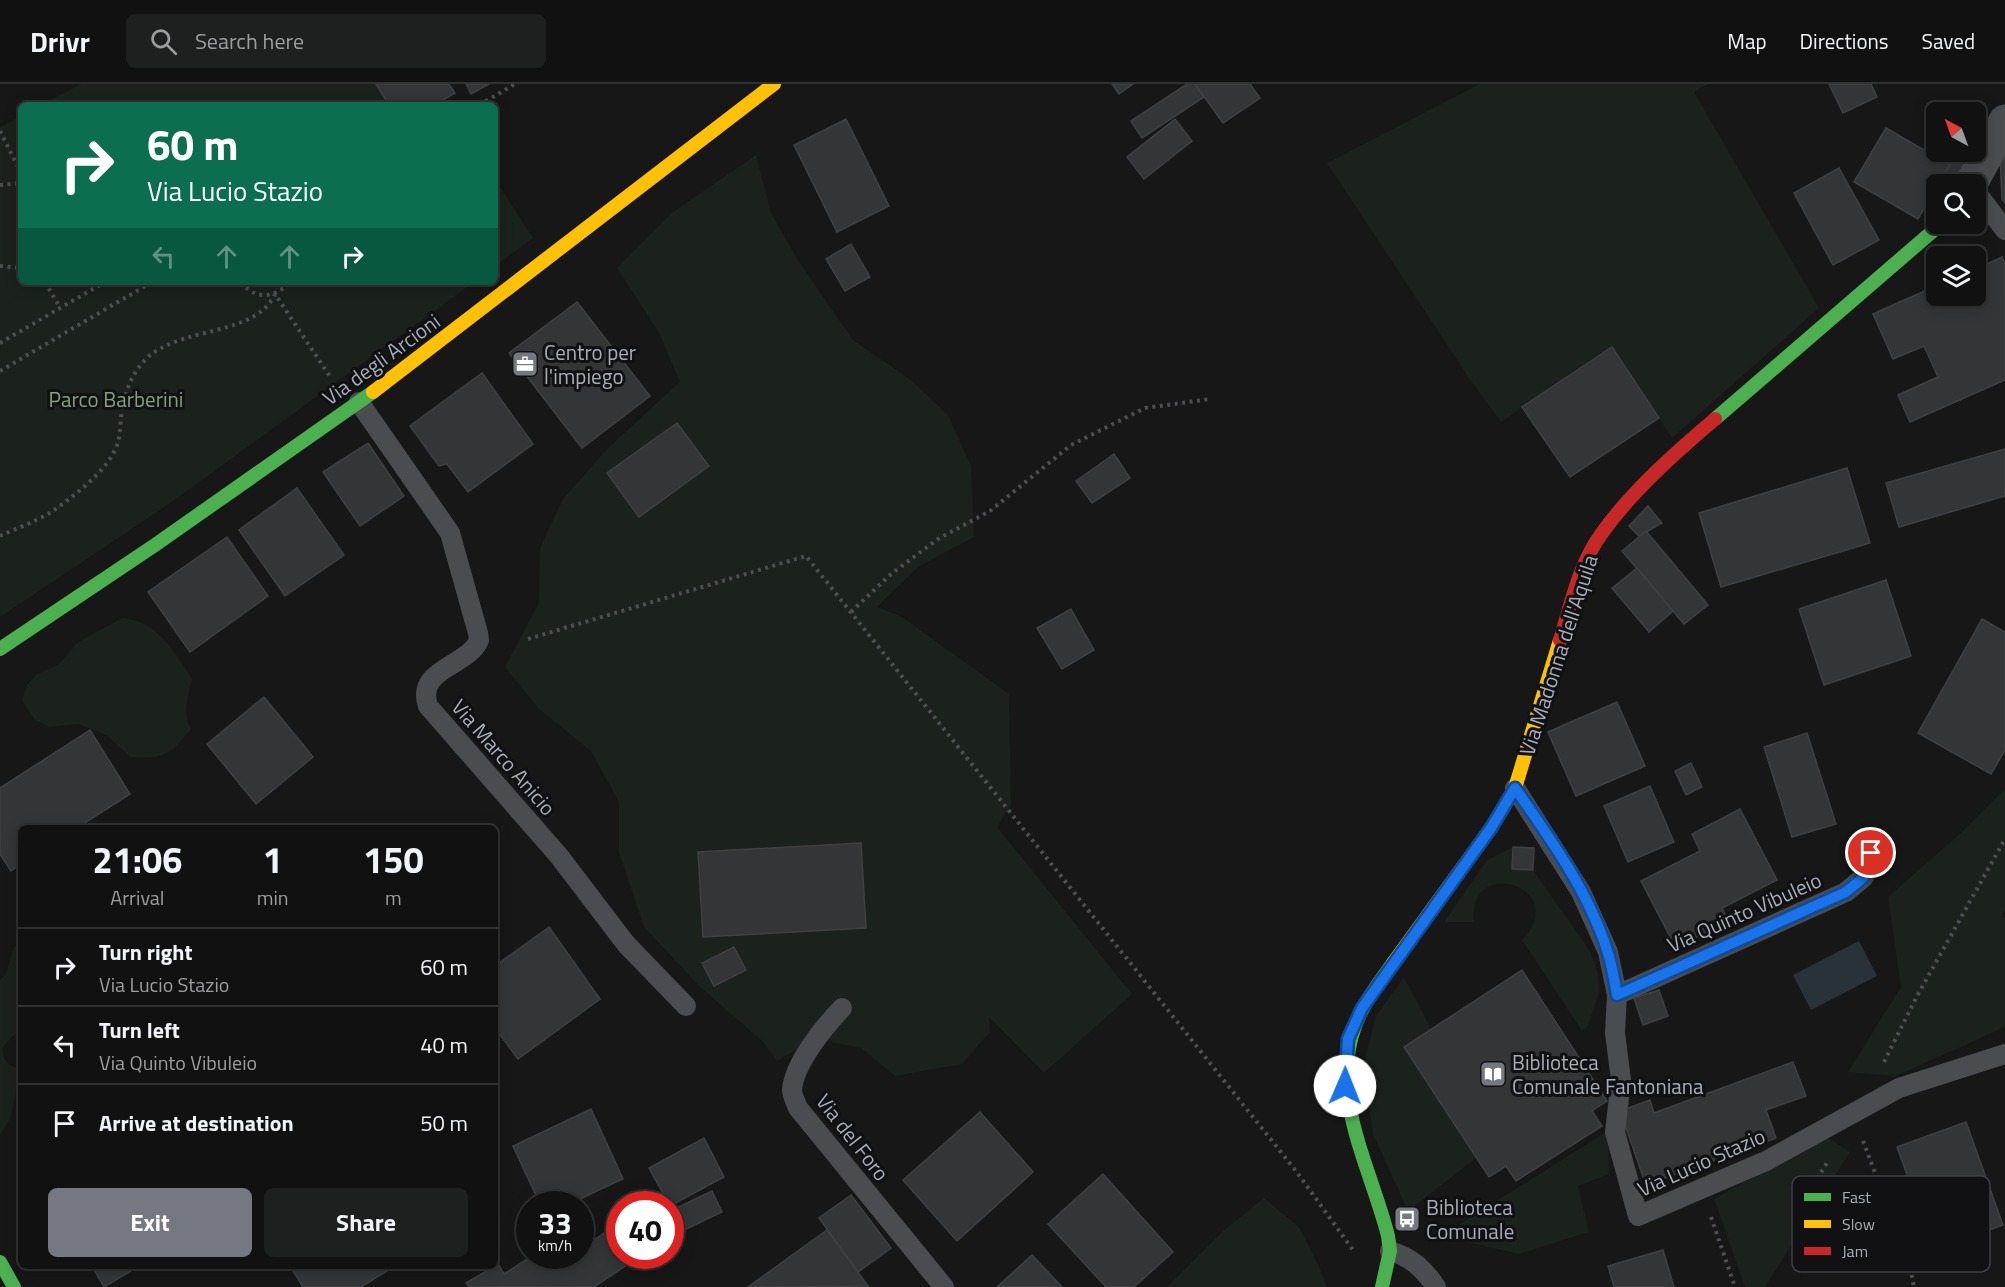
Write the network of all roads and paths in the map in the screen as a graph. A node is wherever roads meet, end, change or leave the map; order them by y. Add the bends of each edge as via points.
1 (515, 84) edge
2 (774, 84) edge
3 (484, 102) edge
4 (2005, 122) edge
5 (0, 131) edge
6 (7, 145) junction
7 (0, 149) edge
8 (18, 167) edge
9 (1976, 174) edge
10 (18, 183) edge
11 (0, 185) edge
12 (1986, 205) edge
13 (2005, 230) edge
14 (1929, 234) edge
15 (0, 266) edge
16 (18, 268) edge
17 (47, 285) edge
18 (100, 285) edge
19 (147, 285) edge
20 (244, 285) edge
21 (286, 285) edge
22 (275, 294) junction
23 (60, 308) junction
24 (0, 343) edge
25 (0, 371) edge
26 (335, 385) dead end
27 (1210, 399) dead end
28 (359, 402) junction
29 (0, 536) edge
30 (851, 612) junction
31 (528, 639) dead end
32 (0, 649) edge
33 (1515, 788) junction
34 (2005, 839) edge
35 (1871, 853) dead end
36 (1617, 995) junction
37 (686, 1006) dead end
38 (842, 1008) dead end
39 (1890, 1050) dead end
40 (2005, 1054) edge
41 (1859, 1111) junction
42 (1876, 1176) edge
43 (1700, 1188) junction
44 (1390, 1251) junction
45 (1359, 1258) dead end
46 (0, 1262) edge
47 (1911, 1272) edge
48 (14, 1287) edge
49 (944, 1287) edge
50 (1382, 1287) edge
51 (1436, 1287) edge
52 (1735, 1287) edge
53 (1914, 1287) edge

1 - 3 path
2 - 28 street, Via degli Arcioni
4 - 9 street
5 - 6 path
6 - 7 path
6 - 8 path
10 - 11 path
12 - 13 lane
14 - 33 street, Via Madonna dell'Aquila via 1678,452 1601,534 1580,575
15 - 16 path
17 - 23 path
18 - 23 path
19 - 25 path
20 - 22 path via 258,295
21 - 22 path
22 - 26 path
22 - 29 path via 255,316 230,327 183,337 149,356 133,375 115,449 103,467 52,511
23 - 24 path
27 - 30 path via 1145,408 1071,445 990,511 938,539 891,574
28 - 32 street, Via degli Arcioni
28 - 37 lane, Via Marco Anicio via 450,533 478,633 479,640 471,653 432,678 426,689 428,706 559,856 626,944
30 - 31 path via 806,556
30 - 45 path via 1296,1171
33 - 36 lane, Via Lucio Stazio via 1593,912 1608,952
33 - 44 street, Via Madonna dell'Aquila via 1491,828 1373,991 1348,1039 1344,1071 1348,1106 1385,1221
34 - 39 path
35 - 36 lane, Via Quinto Vibuleio via 1864,877 1846,892
36 - 43 lane, Via Lucio Stazio via 1615,1033 1621,1080 1615,1132 1638,1216
38 - 49 lane, Via del Foro via 827,1023 801,1065 792,1090 798,1108
40 - 41 lane, Via Lucio Stazio via 1899,1088
41 - 42 path via 1863,1143
41 - 43 lane, Via Lucio Stazio via 1766,1161
43 - 52 path
44 - 50 street, Via Madonna dell'Aquila
44 - 51 lane via 1422,1268
46 - 48 street
47 - 53 path

